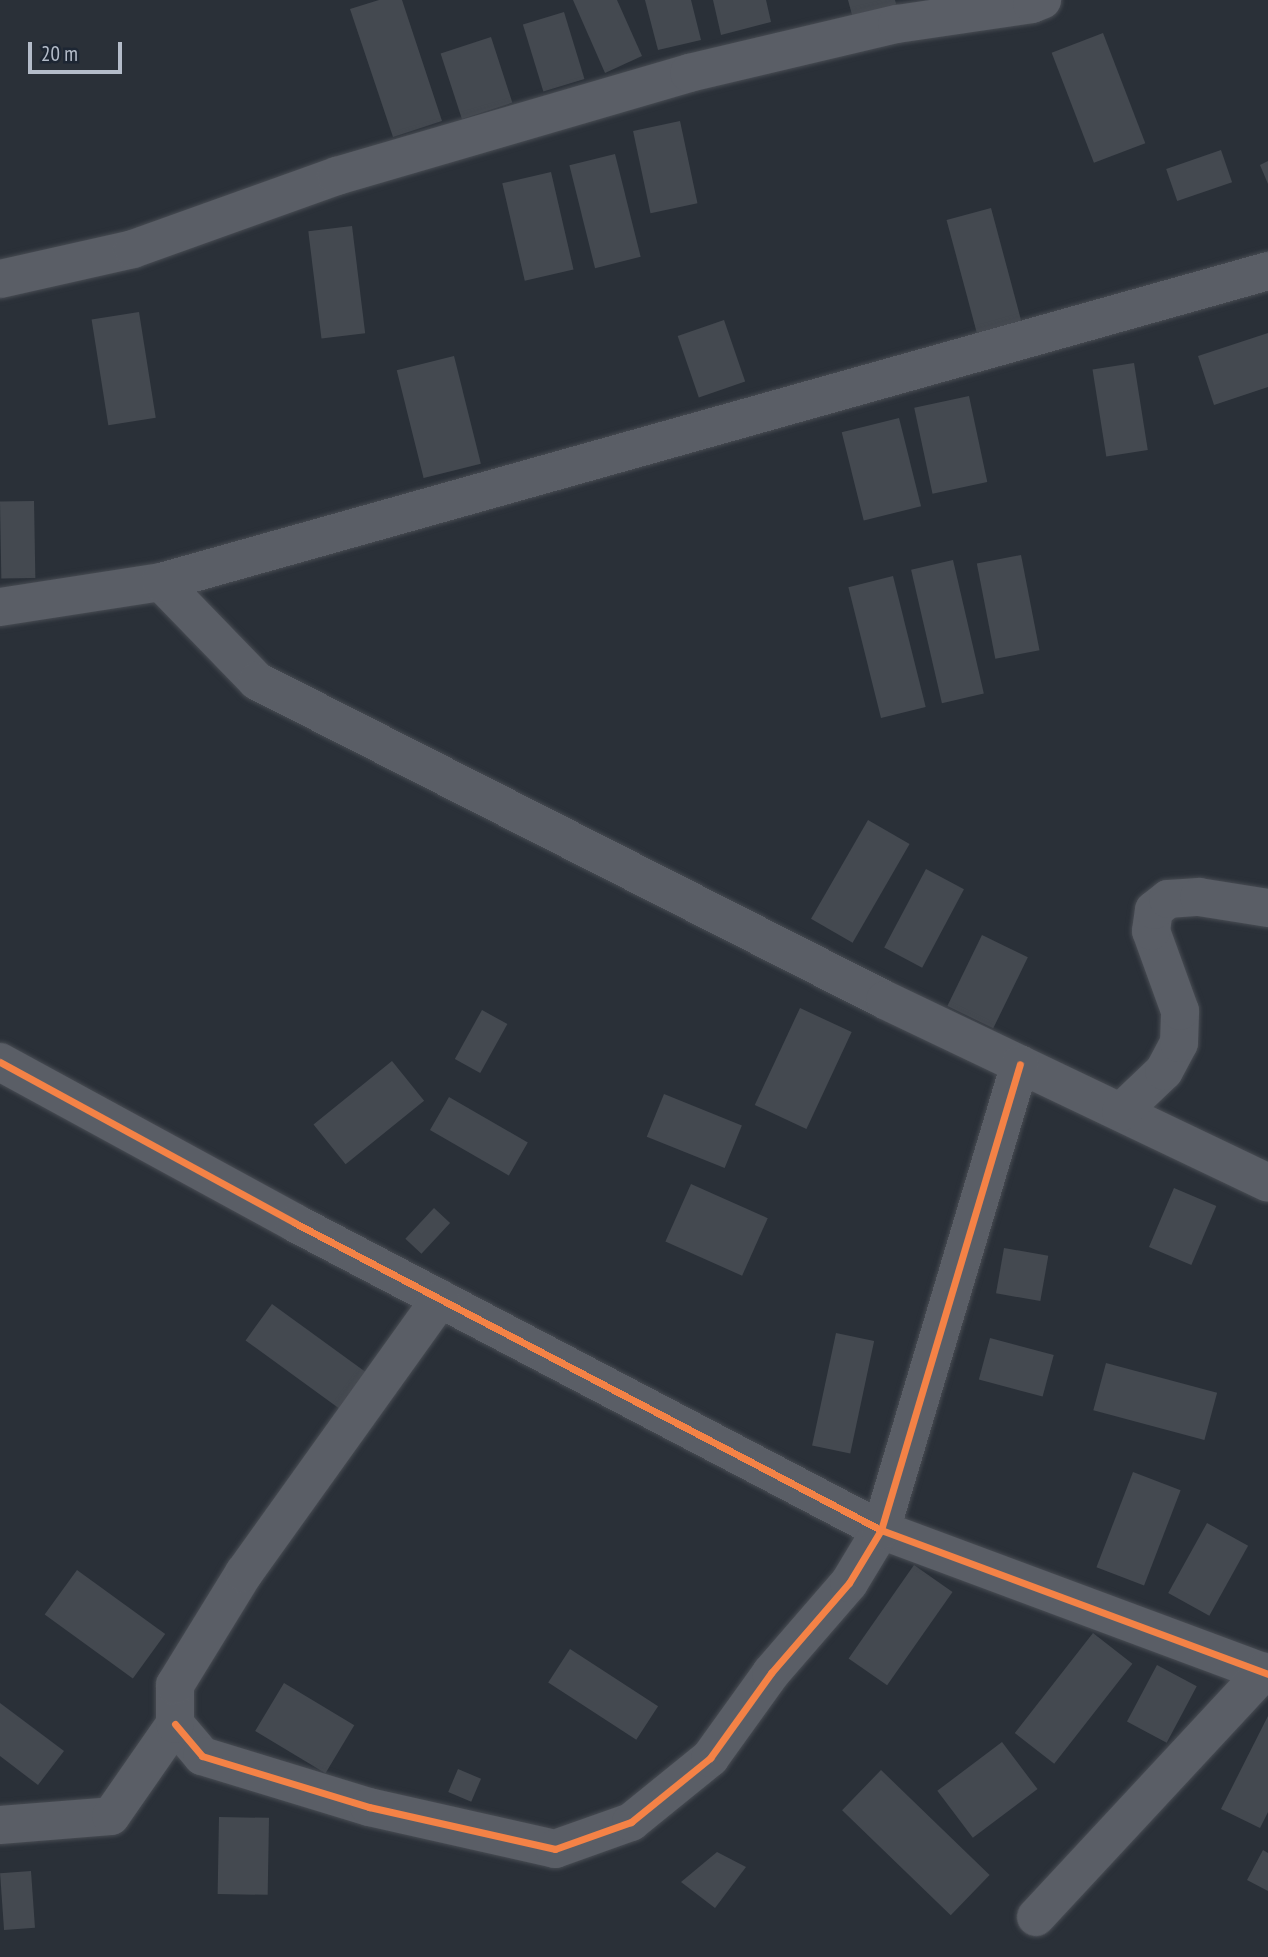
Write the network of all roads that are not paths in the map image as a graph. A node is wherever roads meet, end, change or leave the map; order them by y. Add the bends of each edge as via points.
1 (1042, 0) edge
2 (1268, 271) edge
3 (0, 279) edge
4 (161, 582) junction
5 (0, 607) edge
6 (1268, 908) edge
7 (0, 1062) edge
8 (1020, 1064) junction
9 (1122, 1112) junction
10 (1268, 1183) edge
11 (440, 1299) junction
12 (881, 1530) junction
13 (1266, 1673) edge
14 (175, 1724) junction
15 (0, 1825) edge
16 (1036, 1917) dead end

1 - 3 street via 897,24 690,73 337,176 133,249
2 - 4 street
4 - 5 street
4 - 8 street via 257,681
6 - 9 street via 1199,897 1168,899 1154,910 1151,931 1180,1011 1179,1043 1164,1072
7 - 11 street
8 - 9 street
8 - 12 street
9 - 10 street
11 - 12 street
11 - 14 street via 244,1573 175,1685
12 - 13 street
12 - 14 street via 849,1583 771,1673 710,1758 631,1822 555,1849 369,1807 202,1756
13 - 16 street
14 - 15 street via 111,1816

